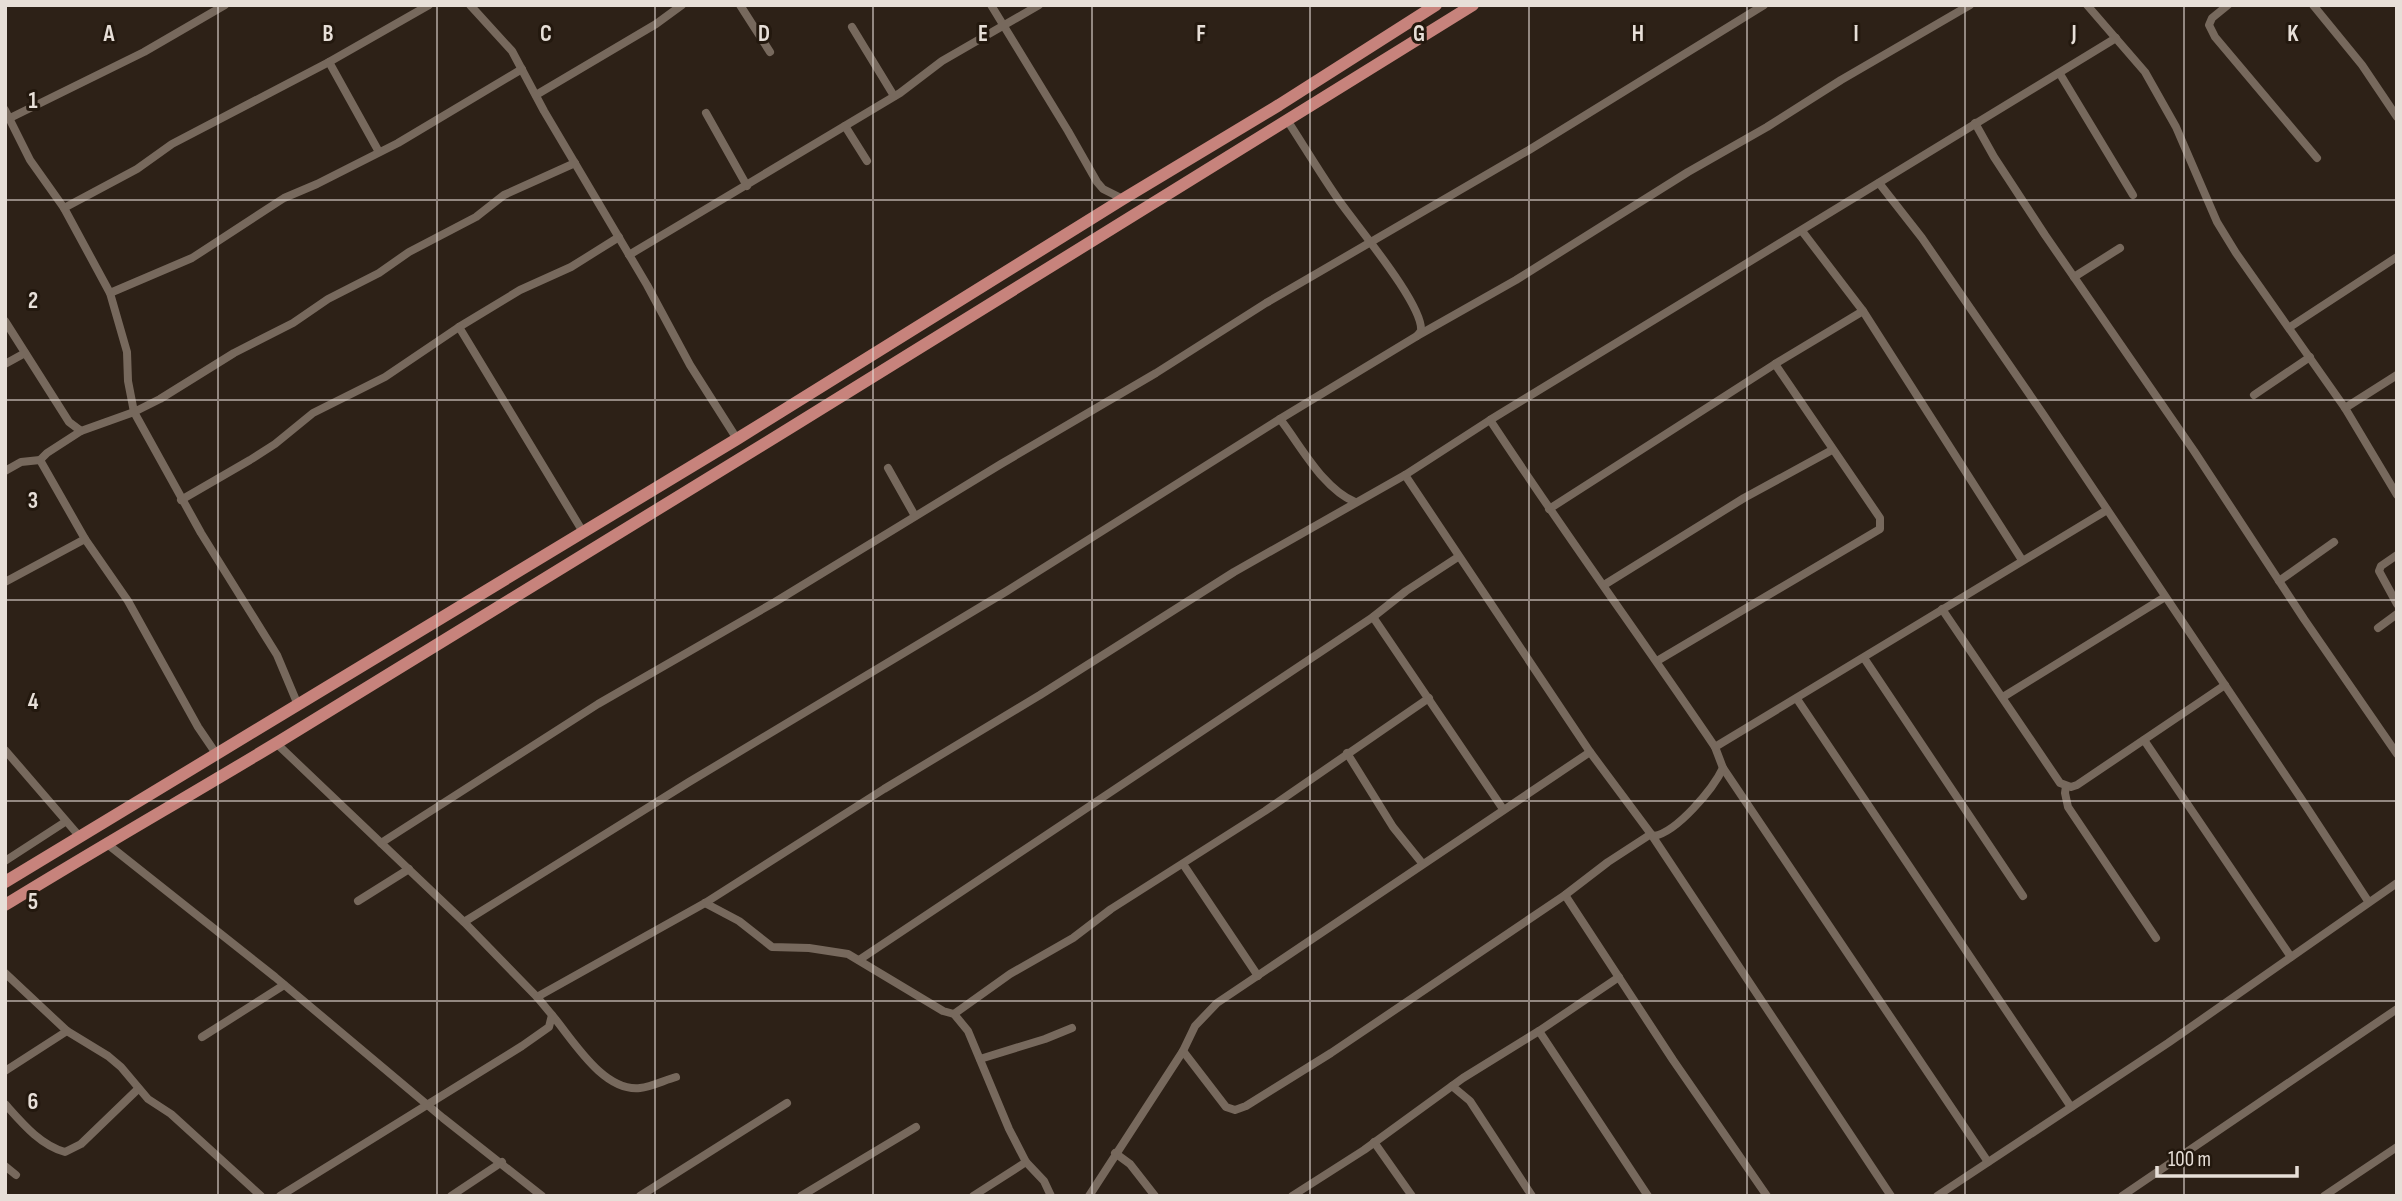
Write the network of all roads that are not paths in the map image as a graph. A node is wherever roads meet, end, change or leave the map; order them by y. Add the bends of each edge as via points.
1 (225, 5) edge
2 (429, 5) edge
3 (470, 5) edge
4 (681, 5) edge
5 (740, 5) edge
6 (991, 5) edge
7 (1039, 5) edge
8 (1436, 5) edge
9 (1474, 5) edge
10 (1764, 5) edge
11 (1970, 5) edge
12 (2087, 5) edge
13 (2228, 5) edge
14 (2313, 5) edge
15 (1003, 26) junction
16 (852, 27) dead end
17 (2116, 38) junction
18 (770, 52) dead end
19 (329, 62) junction
20 (522, 69) junction
21 (2060, 74) junction
22 (536, 95) junction
23 (894, 96) junction
24 (706, 113) dead end
25 (8, 114) edge
26 (2397, 117) edge
27 (1287, 120) junction
28 (1975, 123) junction
29 (845, 125) junction
30 (379, 152) junction
31 (2317, 158) dead end
32 (867, 161) dead end
33 (575, 163) junction
34 (1879, 183) junction
35 (747, 186) junction
36 (2133, 195) dead end
37 (1122, 199) junction
38 (64, 208) junction
39 (1802, 231) junction
40 (619, 237) junction
41 (1369, 242) junction
42 (2120, 248) dead end
43 (629, 255) junction
44 (2397, 257) edge
45 (1010, 269) junction
46 (2074, 277) junction
47 (1020, 286) junction
48 (110, 293) junction
49 (1863, 311) junction
50 (5, 321) edge
51 (459, 327) junction
52 (2290, 327) junction
53 (1422, 331) junction
54 (25, 353) junction
55 (2310, 357) junction
56 (5, 364) edge
57 (1775, 364) junction
58 (2397, 375) edge
59 (2253, 395) dead end
60 (2345, 408) junction
61 (134, 412) junction
62 (1280, 419) junction
63 (1490, 421) junction
64 (81, 431) junction
65 (737, 439) junction
66 (1832, 450) junction
67 (40, 460) junction
68 (888, 468) dead end
69 (5, 471) edge
70 (1405, 475) junction
71 (2397, 495) edge
72 (181, 500) junction
73 (1355, 502) junction
74 (1549, 509) junction
75 (2107, 510) junction
76 (915, 516) junction
77 (583, 532) junction
78 (85, 539) junction
79 (2334, 542) dead end
80 (2397, 555) edge
81 (1458, 556) junction
82 (2022, 560) junction
83 (2279, 581) junction
84 (5, 582) edge
85 (1604, 585) junction
86 (2165, 597) junction
87 (2397, 604) edge
88 (1942, 608) junction
89 (2397, 614) edge
90 (1373, 617) junction
91 (2378, 628) dead end
92 (1864, 658) junction
93 (1657, 661) junction
94 (2225, 685) junction
95 (2003, 697) junction
96 (1429, 698) junction
97 (1797, 699) junction
98 (298, 705) junction
99 (2144, 740) junction
100 (276, 743) junction
101 (1715, 747) junction
102 (5, 750) edge
103 (1590, 752) junction
104 (1347, 753) junction
105 (2397, 754) edge
106 (217, 755) junction
107 (195, 768) junction
108 (1723, 768) junction
109 (205, 785) junction
110 (2066, 786) junction
111 (1503, 809) junction
112 (65, 822) junction
113 (1651, 834) junction
114 (80, 837) junction
115 (106, 843) junction
116 (381, 843) junction
117 (5, 861) edge
118 (1422, 863) junction
119 (1183, 864) junction
120 (409, 869) junction
121 (5, 882) edge
122 (2397, 883) edge
123 (1565, 895) junction
124 (2023, 896) dead end
125 (358, 901) dead end
126 (2368, 901) junction
127 (705, 903) junction
128 (5, 905) edge
129 (464, 922) junction
130 (2156, 938) dead end
131 (2291, 957) junction
132 (859, 960) junction
133 (5, 973) edge
134 (1258, 976) junction
135 (1619, 977) junction
136 (284, 985) junction
137 (537, 997) junction
138 (2397, 1009) edge
139 (954, 1014) junction
140 (552, 1015) junction
141 (1072, 1028) dead end
142 (67, 1031) junction
143 (1539, 1031) junction
144 (202, 1037) dead end
145 (1183, 1051) junction
146 (980, 1059) junction
147 (5, 1071) edge
148 (676, 1077) dead end
149 (1452, 1086) junction
150 (138, 1089) junction
151 (427, 1103) junction
152 (787, 1103) dead end
153 (5, 1104) edge
154 (2071, 1107) junction
155 (916, 1127) dead end
156 (1374, 1142) junction
157 (2397, 1147) edge
158 (1115, 1153) junction
159 (1026, 1162) junction
160 (1989, 1162) junction
161 (502, 1163) junction
162 (5, 1166) edge
163 (16, 1175) dead end
164 (261, 1196) edge
165 (281, 1196) edge
166 (451, 1196) edge
167 (542, 1196) edge
168 (640, 1196) edge
169 (801, 1196) edge
170 (973, 1196) edge
171 (1051, 1196) edge
172 (1089, 1196) edge
173 (1156, 1196) edge
174 (1292, 1196) edge
175 (1412, 1196) edge
176 (1532, 1196) edge
177 (1648, 1196) edge
178 (1766, 1196) edge
179 (1891, 1196) edge
180 (1937, 1196) edge
181 (2122, 1196) edge
182 (2324, 1196) edge

1 - 25 street via 145,52
2 - 19 street
3 - 20 street via 512,51
4 - 22 street
5 - 18 street
6 - 15 street
7 - 15 street
8 - 37 main road
9 - 27 main road
10 - 41 street
11 - 53 street via 1516,280
12 - 17 street
13 - 31 street via 2209,25 2215,37
14 - 26 street
15 - 23 street via 942,61
15 - 37 street via 1097,182
16 - 23 street
17 - 21 street
17 - 52 street via 2144,72 2176,127 2217,222
19 - 30 street
19 - 38 street via 172,144 137,169
20 - 22 street
20 - 30 street
21 - 28 street
21 - 36 street
22 - 33 street
23 - 29 street
24 - 35 street
25 - 38 street via 30,160
27 - 41 street
27 - 47 main road
28 - 34 street
28 - 46 street
29 - 32 street
29 - 35 street
30 - 48 street via 284,198 192,258
33 - 40 street
33 - 61 street via 504,195 454,230
34 - 39 street
34 - 75 street via 1922,238
35 - 43 street
37 - 45 main road
38 - 48 street
39 - 49 street
39 - 63 street
40 - 43 street
40 - 51 street
41 - 53 street via 1421,319
41 - 76 street
42 - 46 street
43 - 65 street via 694,373
44 - 52 street
45 - 47 main road
45 - 65 main road
46 - 83 street
47 - 100 main road
48 - 61 street via 127,352
49 - 57 street
49 - 82 street
50 - 54 street
51 - 72 street via 385,377 303,419 267,450
51 - 77 street
52 - 55 street
53 - 62 street
54 - 56 street
54 - 64 street via 69,422
55 - 59 street
55 - 60 street
57 - 66 street
57 - 74 street
58 - 60 street
60 - 71 street
61 - 64 street
61 - 72 street
62 - 73 street via 1330,486
62 - 129 street
63 - 70 street
63 - 74 street
64 - 67 street
65 - 77 main road
66 - 85 street via 1744,498
66 - 93 street via 1880,518 1880,529
67 - 69 street via 21,462
67 - 78 street
68 - 76 street
70 - 73 street
70 - 81 street
72 - 98 street via 272,647
73 - 127 street via 1234,572
74 - 85 street
75 - 82 street
75 - 86 street
76 - 116 street via 598,704
77 - 98 main road
78 - 84 street
78 - 106 street via 128,601
79 - 83 street
80 - 87 street via 2379,571
81 - 90 street
81 - 103 street
82 - 88 street
83 - 105 street
85 - 93 street
86 - 94 street
86 - 95 street
88 - 92 street
88 - 95 street
89 - 91 street
90 - 96 street
90 - 132 street
92 - 97 street
92 - 124 street
93 - 101 street
94 - 99 street
94 - 126 street
95 - 110 street
96 - 104 street
96 - 111 street
97 - 101 street
97 - 154 street
98 - 106 main road
99 - 110 street via 2077,785
99 - 131 street
100 - 109 main road
100 - 116 street
101 - 108 street
102 - 112 street
103 - 111 street
103 - 113 street
104 - 118 street via 1393,827
104 - 119 street
106 - 107 main road
107 - 109 main road
107 - 114 main road
108 - 113 street via 1686,817 1659,835
108 - 160 street
109 - 115 main road
110 - 130 street via 2068,807
111 - 118 street
112 - 114 street
112 - 117 street
113 - 123 street
113 - 179 street
114 - 121 main road
115 - 128 main road
115 - 136 street
116 - 120 street
118 - 134 street
119 - 134 street
119 - 139 street
120 - 125 street
120 - 129 street
122 - 126 street
123 - 135 street
123 - 145 street via 1246,1107 1226,1107
126 - 131 street
127 - 132 street via 739,921 772,947 829,950
127 - 137 street
129 - 137 street
131 - 154 street
132 - 139 street
133 - 142 street
134 - 145 street via 1217,1003 1195,1026
135 - 143 street
135 - 178 street
136 - 144 street
136 - 151 street
137 - 140 street
138 - 181 street
139 - 146 street via 968,1031
140 - 148 street via 599,1072 615,1084 639,1088
140 - 151 street via 549,1027
141 - 146 street
142 - 147 street
142 - 150 street via 108,1056
143 - 149 street
143 - 177 street
145 - 158 street
146 - 159 street
149 - 156 street
149 - 176 street via 1470,1101
150 - 153 street via 81,1144 65,1152 39,1139
150 - 164 street
151 - 161 street
151 - 165 street
152 - 168 street
154 - 160 street
155 - 169 street
156 - 174 street
156 - 175 street
157 - 182 street
158 - 172 street
158 - 173 street
159 - 170 street
159 - 171 street
160 - 180 street
161 - 166 street
161 - 167 street
162 - 163 street

